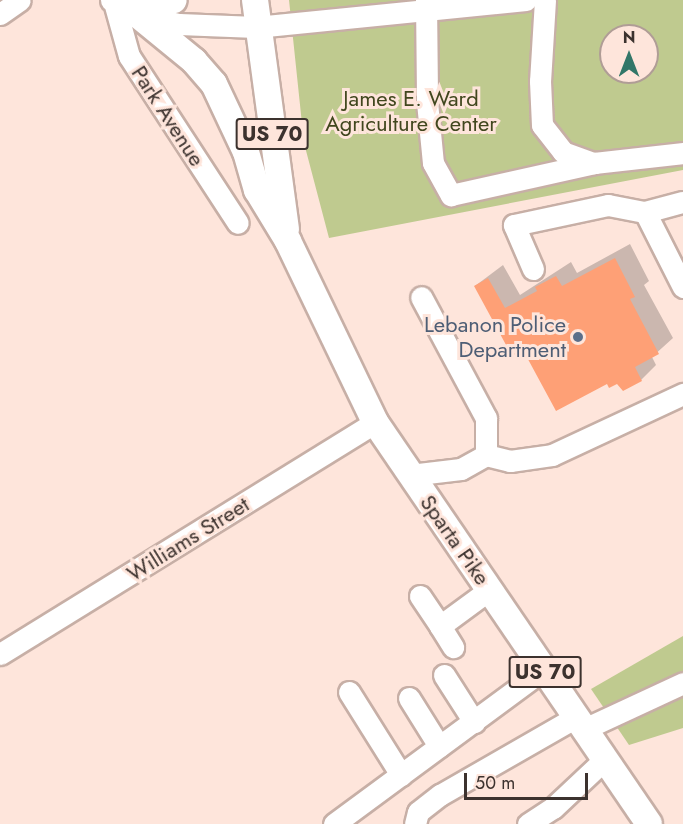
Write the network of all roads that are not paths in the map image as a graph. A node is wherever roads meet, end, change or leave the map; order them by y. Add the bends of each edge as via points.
1 (20, 0) edge
2 (174, 0) edge
3 (255, 0) edge
4 (526, 0) edge
5 (545, 0) edge
6 (119, 4) edge
7 (426, 6) edge
8 (0, 14) edge
9 (256, 27) junction
10 (683, 153) edge
11 (594, 163) junction
12 (683, 202) edge
13 (645, 212) junction
14 (238, 223) dead end
15 (288, 241) junction
16 (533, 269) dead end
17 (683, 287) edge
18 (421, 297) dead end
19 (683, 394) edge
20 (375, 423) junction
21 (486, 455) junction
22 (410, 475) junction
23 (489, 590) junction
24 (420, 596) dead end
25 (440, 626) junction
26 (453, 647) dead end
27 (0, 654) edge
28 (544, 669) junction
29 (444, 675) dead end
30 (683, 683) edge
31 (349, 692) dead end
32 (409, 698) dead end
33 (474, 722) junction
34 (580, 723) junction
35 (439, 746) junction
36 (605, 759) junction
37 (401, 775) junction
38 (334, 824) edge
39 (415, 824) edge
40 (528, 824) edge
41 (649, 824) edge

1 - 8 street
2 - 6 main road
3 - 9 main road, US 70
4 - 7 street
5 - 11 street via 542,125 563,152
6 - 9 street via 179,24
6 - 14 street, Park Avenue via 129,56
6 - 15 main road via 194,61 214,84 246,153 257,190
7 - 9 street
7 - 11 street via 427,102 433,163 452,195
9 - 15 main road, US 70
10 - 11 street
12 - 13 street
13 - 16 street via 608,205 514,225
13 - 17 street
15 - 20 main road, Sparta Pike / US 70
18 - 21 street via 486,418
19 - 21 street via 552,455 510,460
20 - 22 main road, Sparta Pike / US 70
20 - 27 street, Williams Street
21 - 22 street via 461,469
22 - 23 main road, Sparta Pike / US 70
23 - 25 street
23 - 28 main road, Sparta Pike / US 70
24 - 25 street
25 - 26 street
28 - 33 street
28 - 34 main road, Sparta Pike / US 70
29 - 33 street
30 - 34 street
31 - 37 street
32 - 35 street
33 - 35 street
34 - 36 main road, Sparta Pike / US 70
34 - 39 street via 441,795 418,812
35 - 37 street
36 - 40 street via 553,808
36 - 41 main road, Sparta Pike / US 70
37 - 38 street

